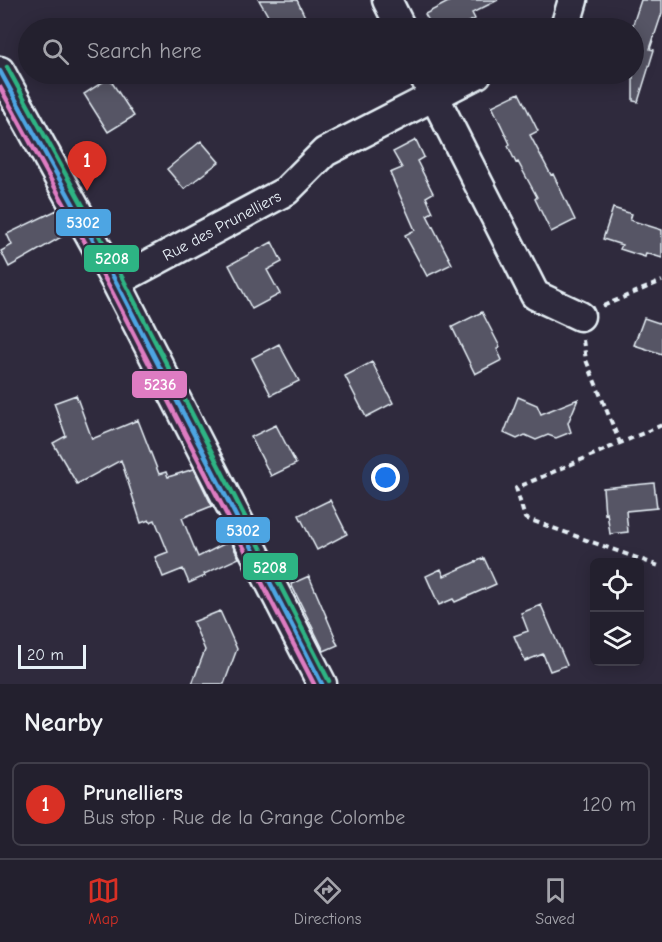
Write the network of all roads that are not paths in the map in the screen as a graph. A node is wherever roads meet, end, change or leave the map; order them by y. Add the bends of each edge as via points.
1 (387, 0) edge
2 (573, 0) edge
3 (396, 18) edge
4 (568, 18) edge
5 (0, 71) edge
6 (428, 85) edge
7 (116, 282) junction
8 (580, 316) road end
9 (322, 684) edge

1 - 3 street
2 - 4 street
5 - 7 street
6 - 7 street, Rue des Prunelliers via 325,152 286,191
6 - 8 street via 535,295
7 - 9 street

